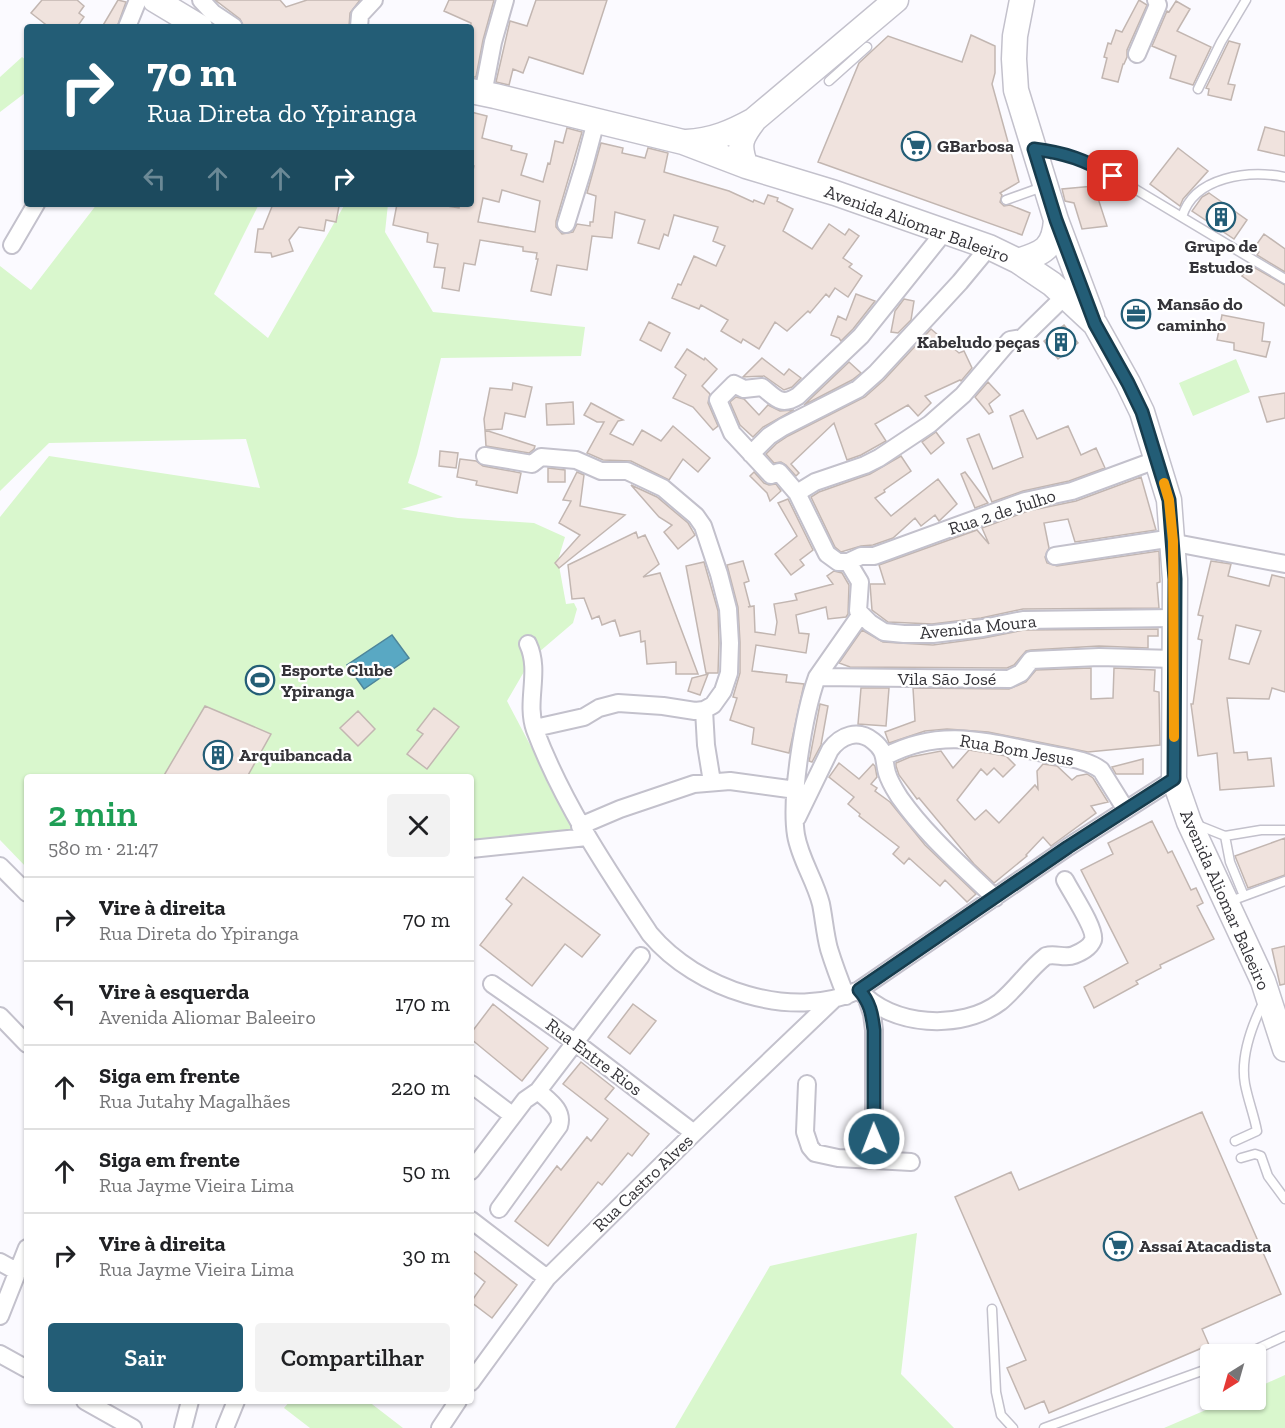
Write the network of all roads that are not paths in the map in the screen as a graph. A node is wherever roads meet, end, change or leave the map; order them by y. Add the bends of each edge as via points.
1 (201, 0) edge
2 (374, 0) edge
3 (505, 0) edge
4 (896, 0) edge
5 (1022, 0) edge
6 (1156, 0) edge
7 (1246, 0) edge
8 (143, 3) edge
9 (129, 24) edge
10 (193, 24) edge
11 (230, 24) edge
12 (359, 24) edge
13 (867, 47) dead end
14 (834, 52) junction
15 (1137, 54) dead end
16 (1198, 88) dead end
17 (477, 93) edge
18 (755, 119) junction
19 (596, 121) junction
20 (683, 142) junction
21 (1034, 149) junction
22 (746, 166) junction
23 (1285, 177) edge
24 (1045, 185) junction
25 (1006, 200) dead end
26 (34, 207) edge
27 (1182, 217) junction
28 (1056, 220) junction
29 (566, 224) dead end
30 (945, 231) junction
31 (12, 245) dead end
32 (989, 247) junction
33 (1018, 261) junction
34 (1285, 279) edge
35 (1066, 295) junction
36 (1095, 324) junction
37 (751, 454) junction
38 (485, 456) dead end
39 (1156, 460) junction
40 (797, 493) junction
41 (1173, 541) junction
42 (1055, 556) dead end
43 (848, 562) junction
44 (1285, 564) edge
45 (861, 614) junction
46 (1174, 618) junction
47 (528, 644) dead end
48 (1175, 659) junction
49 (818, 678) junction
50 (705, 710) junction
51 (535, 728) junction
52 (886, 756) junction
53 (1174, 779) junction
54 (712, 782) junction
55 (796, 790) junction
56 (1126, 810) junction
57 (1189, 822) junction
58 (795, 823) junction
59 (1285, 830) edge
60 (583, 831) junction
61 (1225, 836) junction
62 (474, 849) edge
63 (0, 866) edge
64 (1065, 880) dead end
65 (1285, 881) edge
66 (24, 890) edge
67 (995, 898) junction
68 (1236, 899) junction
69 (641, 956) dead end
70 (492, 984) dead end
71 (1268, 995) junction
72 (851, 996) junction
73 (0, 1016) edge
74 (24, 1041) edge
75 (575, 1042) junction
76 (1285, 1049) edge
77 (807, 1084) dead end
78 (474, 1086) edge
79 (538, 1091) junction
80 (512, 1115) junction
81 (694, 1133) junction
82 (1235, 1141) dead end
83 (1241, 1158) dead end
84 (874, 1159) junction
85 (911, 1162) dead end
86 (474, 1167) edge
87 (1285, 1199) edge
88 (499, 1209) dead end
89 (474, 1222) edge
90 (24, 1256) edge
91 (0, 1262) edge
92 (18, 1272) junction
93 (547, 1278) junction
94 (992, 1309) dead end
95 (0, 1317) edge
96 (1285, 1336) edge
97 (1266, 1345) edge
98 (0, 1354) edge
99 (24, 1367) edge
100 (1200, 1372) edge
101 (474, 1378) edge
102 (90, 1404) edge
103 (189, 1404) edge
104 (235, 1404) edge
105 (456, 1404) edge
106 (134, 1428) edge
107 (183, 1428) edge
108 (225, 1428) edge
109 (440, 1428) edge
110 (1013, 1428) edge
111 (1044, 1428) edge

1 - 11 street
2 - 12 street via 360,15
3 - 17 street
4 - 14 main road
5 - 21 main road via 1015,36 1015,80
6 - 15 street via 1158,5
7 - 16 lane
8 - 9 street
8 - 10 main road
13 - 14 lane via 829,81
14 - 18 main road
17 - 19 main road, Avenida Aliomar Baleeiro
18 - 20 main road via 718,137
18 - 22 main road via 741,139
19 - 20 main road, Avenida Aliomar Baleeiro
19 - 29 street
20 - 22 main road, Avenida Aliomar Baleeiro
21 - 24 main road
21 - 27 lane via 1083,160
22 - 30 main road, Avenida Aliomar Baleeiro
23 - 27 lane via 1233,175 1192,197
24 - 25 lane
24 - 28 main road
26 - 31 street
27 - 34 lane
28 - 33 main road via 1047,248
28 - 36 main road
30 - 32 main road, Avenida Aliomar Baleeiro
30 - 37 street via 861,336 798,396 783,402 762,387 744,389 734,384 718,400 732,433
32 - 33 main road, Avenida Aliomar Baleeiro
32 - 37 street via 876,373 849,394 783,427
33 - 35 main road, Avenida Aliomar Baleeiro
35 - 36 main road, Avenida Aliomar Baleeiro
35 - 40 street via 1022,338 1010,340 963,395 930,424 879,458 815,482
36 - 39 main road, Avenida Aliomar Baleeiro via 1142,412
37 - 40 street via 771,475 779,472
38 - 50 street via 532,464 541,457 557,457 601,471 627,471 663,488 696,516 711,546 728,609 730,642 729,673 723,691
39 - 41 main road, Avenida Aliomar Baleeiro via 1169,500
39 - 43 street, Rua 2 de Julho via 1072,491 1024,501
40 - 43 street via 827,554 838,562
41 - 42 street via 1145,541
41 - 44 street
41 - 46 main road, Avenida Aliomar Baleeiro
43 - 45 street via 860,582
45 - 46 street, Avenida Moura via 884,632 904,634 933,634 1023,620
45 - 49 street
46 - 48 main road, Avenida Aliomar Baleeiro
47 - 51 street via 535,669 531,705
48 - 49 street, Vila São José via 1030,660 1021,673 1009,679
48 - 53 main road, Avenida Aliomar Baleeiro
49 - 55 street via 810,701
50 - 51 street via 618,703 584,717
50 - 54 street
51 - 60 street
52 - 56 street, Rua Bom Jesus via 924,741 957,739 1079,760 1101,770
52 - 58 street via 863,735 848,735 837,741
52 - 67 street via 887,773 902,800
53 - 56 street, Rua Castro Alves
53 - 57 main road, Avenida Aliomar Baleeiro
54 - 55 street
54 - 60 street via 668,793
55 - 58 street
56 - 67 street, Rua Castro Alves
57 - 61 lane
57 - 68 main road, Avenida Aliomar Baleeiro
58 - 72 street via 801,854 820,902 829,948
59 - 61 lane
60 - 62 street
60 - 72 street via 650,934 680,963 720,985 755,997 781,1001
61 - 68 lane
63 - 66 street
64 - 72 street via 1093,931 1092,943 1073,956 1046,956 999,1002 981,1013 965,1019 924,1020
65 - 68 lane
67 - 72 street, Rua Castro Alves
68 - 71 main road, Avenida Aliomar Baleeiro
69 - 75 street
70 - 75 street, Rua Entre Rios
71 - 76 main road, Avenida Aliomar Baleeiro
71 - 82 lane via 1251,1030 1245,1068 1257,1131
72 - 81 street, Rua Castro Alves
72 - 84 street via 872,1014
73 - 74 street
75 - 79 street
75 - 81 street, Rua Entre Rios
77 - 84 street via 805,1132 810,1147 821,1156
78 - 80 street
79 - 80 street via 528,1096
79 - 88 street via 557,1109 561,1120
80 - 86 street
81 - 93 street, Rua Castro Alves
83 - 87 lane via 1261,1156 1268,1176
84 - 85 street
89 - 93 street
90 - 92 street
91 - 92 street
92 - 95 street
93 - 101 street, Rua Castro Alves
94 - 110 lane via 996,1392 1001,1415
96 - 97 lane
98 - 99 street
100 - 111 lane
102 - 106 street
103 - 107 street
104 - 108 street
105 - 109 street

